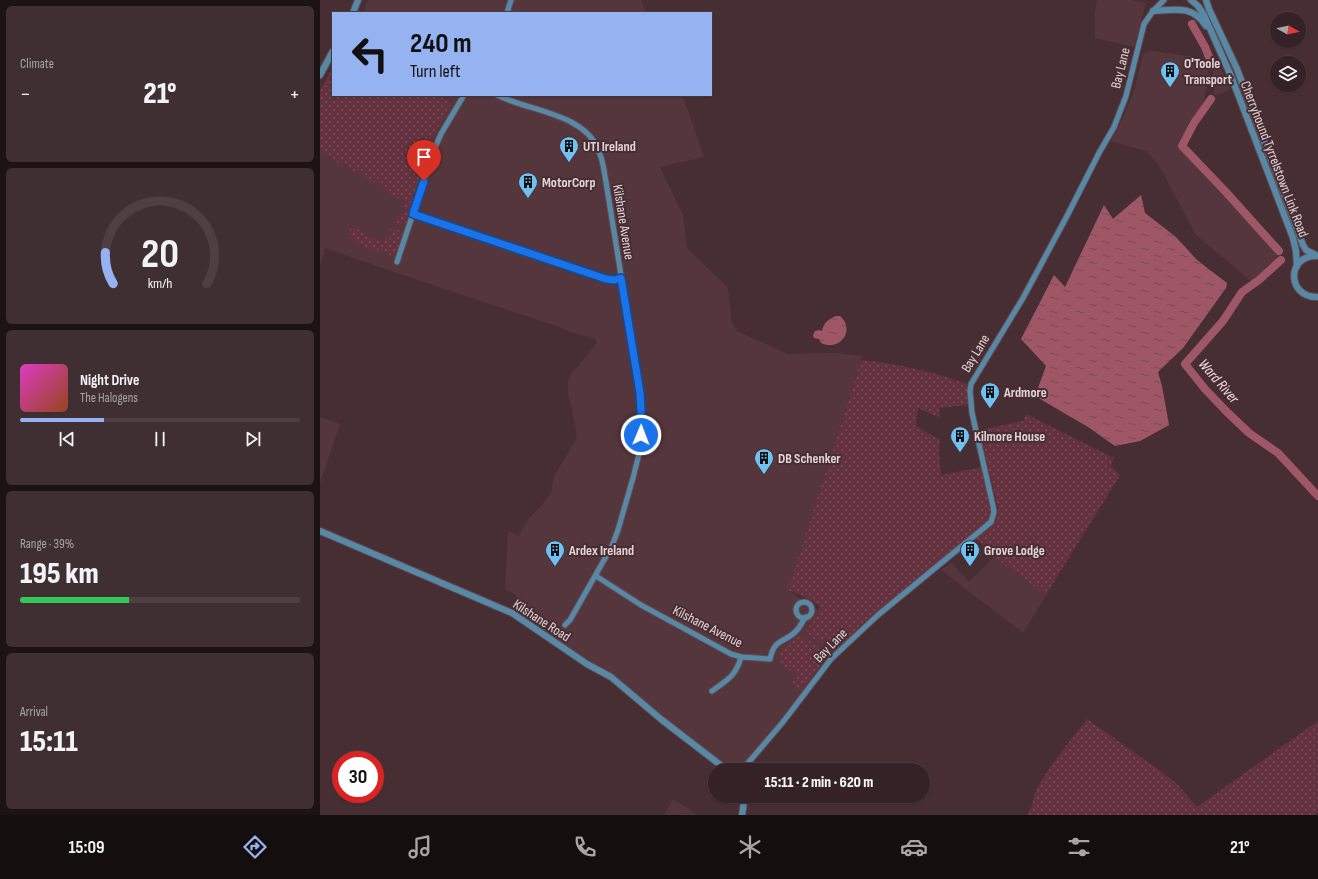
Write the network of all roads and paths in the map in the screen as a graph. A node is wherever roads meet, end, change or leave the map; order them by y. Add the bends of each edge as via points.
1 (358, 0) edge
2 (511, 0) edge
3 (1164, 0) edge
4 (1190, 0) edge
5 (1206, 0) edge
6 (1153, 11) junction
7 (353, 12) edge
8 (507, 12) edge
9 (332, 53) edge
10 (1224, 59) junction
11 (320, 75) edge
12 (463, 96) edge
13 (500, 96) edge
14 (413, 214) junction
15 (1318, 256) edge
16 (397, 262) dead end
17 (1297, 266) junction
18 (621, 278) junction
19 (1318, 297) edge
20 (320, 531) edge
21 (596, 576) junction
22 (799, 616) junction
23 (806, 617) junction
24 (801, 622) junction
25 (565, 624) dead end
26 (741, 657) junction
27 (712, 690) dead end
28 (718, 763) edge
29 (748, 763) edge
30 (744, 803) edge
31 (742, 815) edge

1 - 7 street
2 - 8 street
3 - 6 street, Bay Lane
4 - 10 street, Cherryhound Tyrrelstown Link Road via 1204,15
5 - 15 street, Cherryhound Tyrrelstown Link Road via 1237,69 1303,245 1306,250
6 - 10 street via 1178,9 1198,16 1210,31
6 - 29 street, Bay Lane via 1141,32 1126,96 1114,127 1023,298 971,384 972,413 994,506 994,517 878,615 831,659
9 - 11 street
10 - 17 street, Cherryhound Tyrrelstown Link Road via 1293,238
12 - 14 street via 434,150
13 - 18 street, Kilshane Avenue via 575,123 596,144 601,158
14 - 16 street
14 - 18 street via 606,279
15 - 17 street via 1306,258
17 - 19 street, Cherryhound Tyrrelstown Link Road via 1294,277 1298,288 1307,296
18 - 21 street, Kilshane Avenue via 640,393 642,430 640,450 620,525
20 - 28 street, Kilshane Road via 512,613 587,664 612,677
21 - 25 street, Kilshane Avenue via 570,620
21 - 26 street, Kilshane Avenue via 641,605
22 - 23 street
22 - 23 street via 797,606 801,602 806,602 812,610
22 - 24 street
23 - 24 street, Kilshane Avenue
24 - 26 street, Kilshane Avenue via 795,632 772,649 770,659
26 - 27 street via 735,673
30 - 31 street

